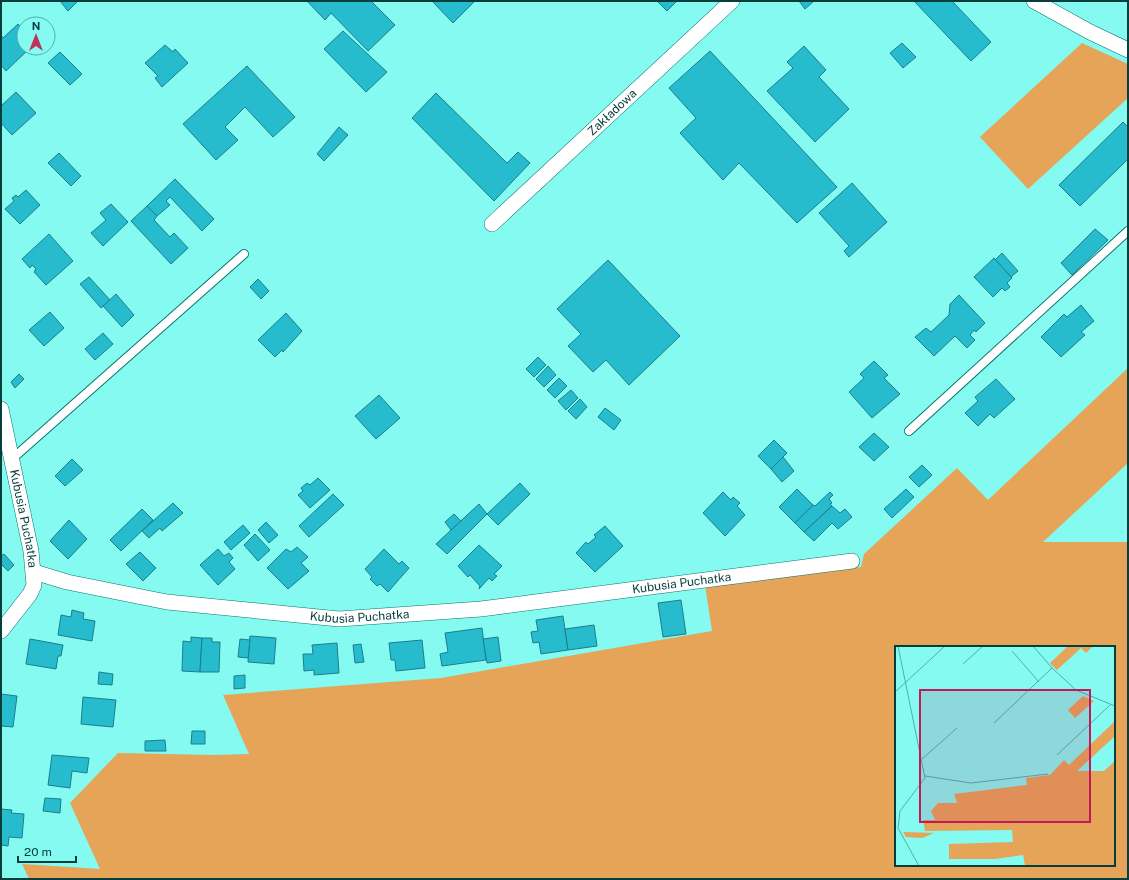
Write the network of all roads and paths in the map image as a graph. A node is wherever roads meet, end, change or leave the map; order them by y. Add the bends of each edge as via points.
1 (732, 1) edge
2 (1034, 1) edge
3 (1128, 50) edge
4 (492, 224) dead end
5 (1128, 231) edge
6 (244, 254) dead end
7 (1, 409) edge
8 (909, 431) dead end
9 (12, 459) junction
10 (852, 561) dead end
11 (34, 572) junction
12 (1, 631) edge

1 - 4 street, Zakładowa
2 - 3 street
5 - 8 lane
6 - 9 lane
7 - 9 street, Kubusia Puchatka
9 - 11 street, Kubusia Puchatka via 32,551
10 - 11 street, Kubusia Puchatka via 481,609 339,619 167,602 67,582
11 - 12 street via 34,585 30,594

